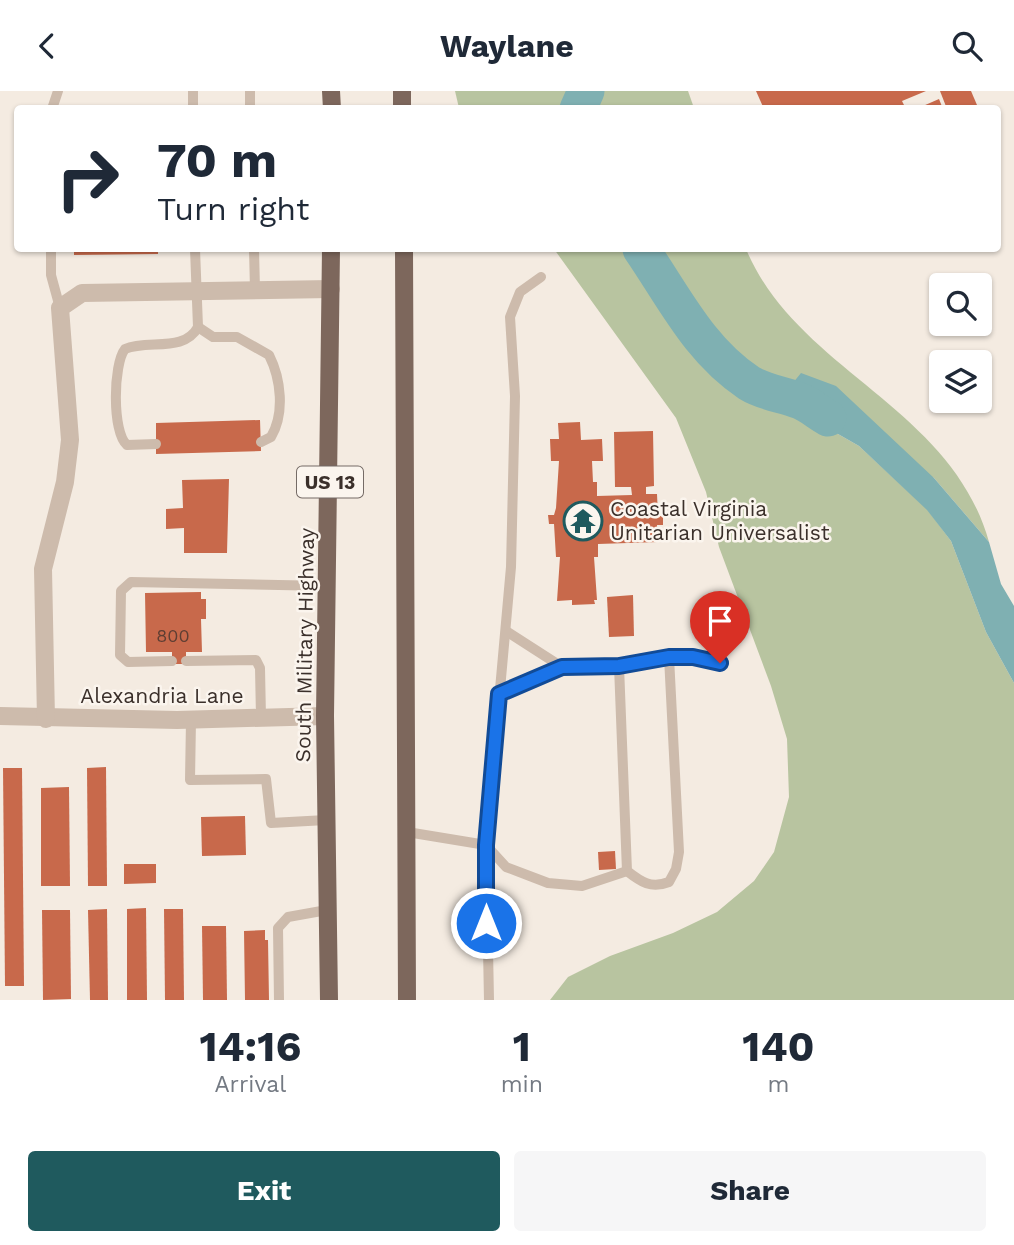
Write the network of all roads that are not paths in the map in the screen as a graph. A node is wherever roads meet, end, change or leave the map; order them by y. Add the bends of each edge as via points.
1 (51, 252) edge
2 (195, 252) edge
3 (254, 252) edge
4 (331, 252) edge
5 (404, 252) edge
6 (541, 277) dead end
7 (331, 289) junction
8 (195, 291) junction
9 (255, 291) junction
10 (60, 308) junction
11 (198, 327) junction
12 (261, 442) dead end
13 (156, 444) dead end
14 (328, 586) junction
15 (506, 632) junction
16 (669, 657) junction
17 (172, 661) dead end
18 (186, 661) dead end
19 (720, 663) dead end
20 (619, 666) junction
21 (562, 667) junction
22 (499, 694) junction
23 (0, 716) edge
24 (325, 716) junction
25 (261, 718) junction
26 (46, 719) junction
27 (191, 720) junction
28 (326, 820) junction
29 (407, 832) junction
30 (486, 845) junction
31 (627, 871) junction
32 (327, 910) junction
33 (279, 1000) edge
34 (330, 1000) edge
35 (407, 1000) edge
36 (489, 1000) edge

1 - 10 lane via 51,275
2 - 8 lane
3 - 9 lane
4 - 7 main road, South Military Highway / US 13
5 - 29 main road
6 - 15 lane via 520,292 510,317 514,452
7 - 9 street
7 - 14 main road, South Military Highway / US 13
8 - 9 street
8 - 10 street via 82,293
8 - 11 lane
10 - 26 street via 70,440 65,482 43,569
11 - 12 lane via 213,337 237,337 270,355 279,380 279,413 271,437
11 - 13 lane via 187,340 137,344 119,357 118,431 122,441 127,445
14 - 17 lane via 131,582 121,591 120,655 128,662
14 - 24 main road, South Military Highway / US 13
15 - 21 lane
15 - 22 lane
16 - 19 lane
16 - 20 lane
16 - 31 lane via 679,852 676,869 669,882 657,887
18 - 25 lane via 256,660 261,668
20 - 21 lane
20 - 31 lane
21 - 22 lane
22 - 30 lane
23 - 26 street, Alexandria Lane
24 - 25 street, Alexandria Lane
24 - 28 main road, South Military Highway / US 13
25 - 27 street, Alexandria Lane
26 - 27 street, Alexandria Lane
27 - 28 lane via 190,780 266,779 271,823
28 - 32 main road, South Military Highway / US 13
29 - 30 lane
29 - 35 main road
30 - 31 lane via 506,867 548,883 582,886
30 - 36 lane
32 - 33 lane via 288,917 278,928
32 - 34 main road, South Military Highway / US 13

